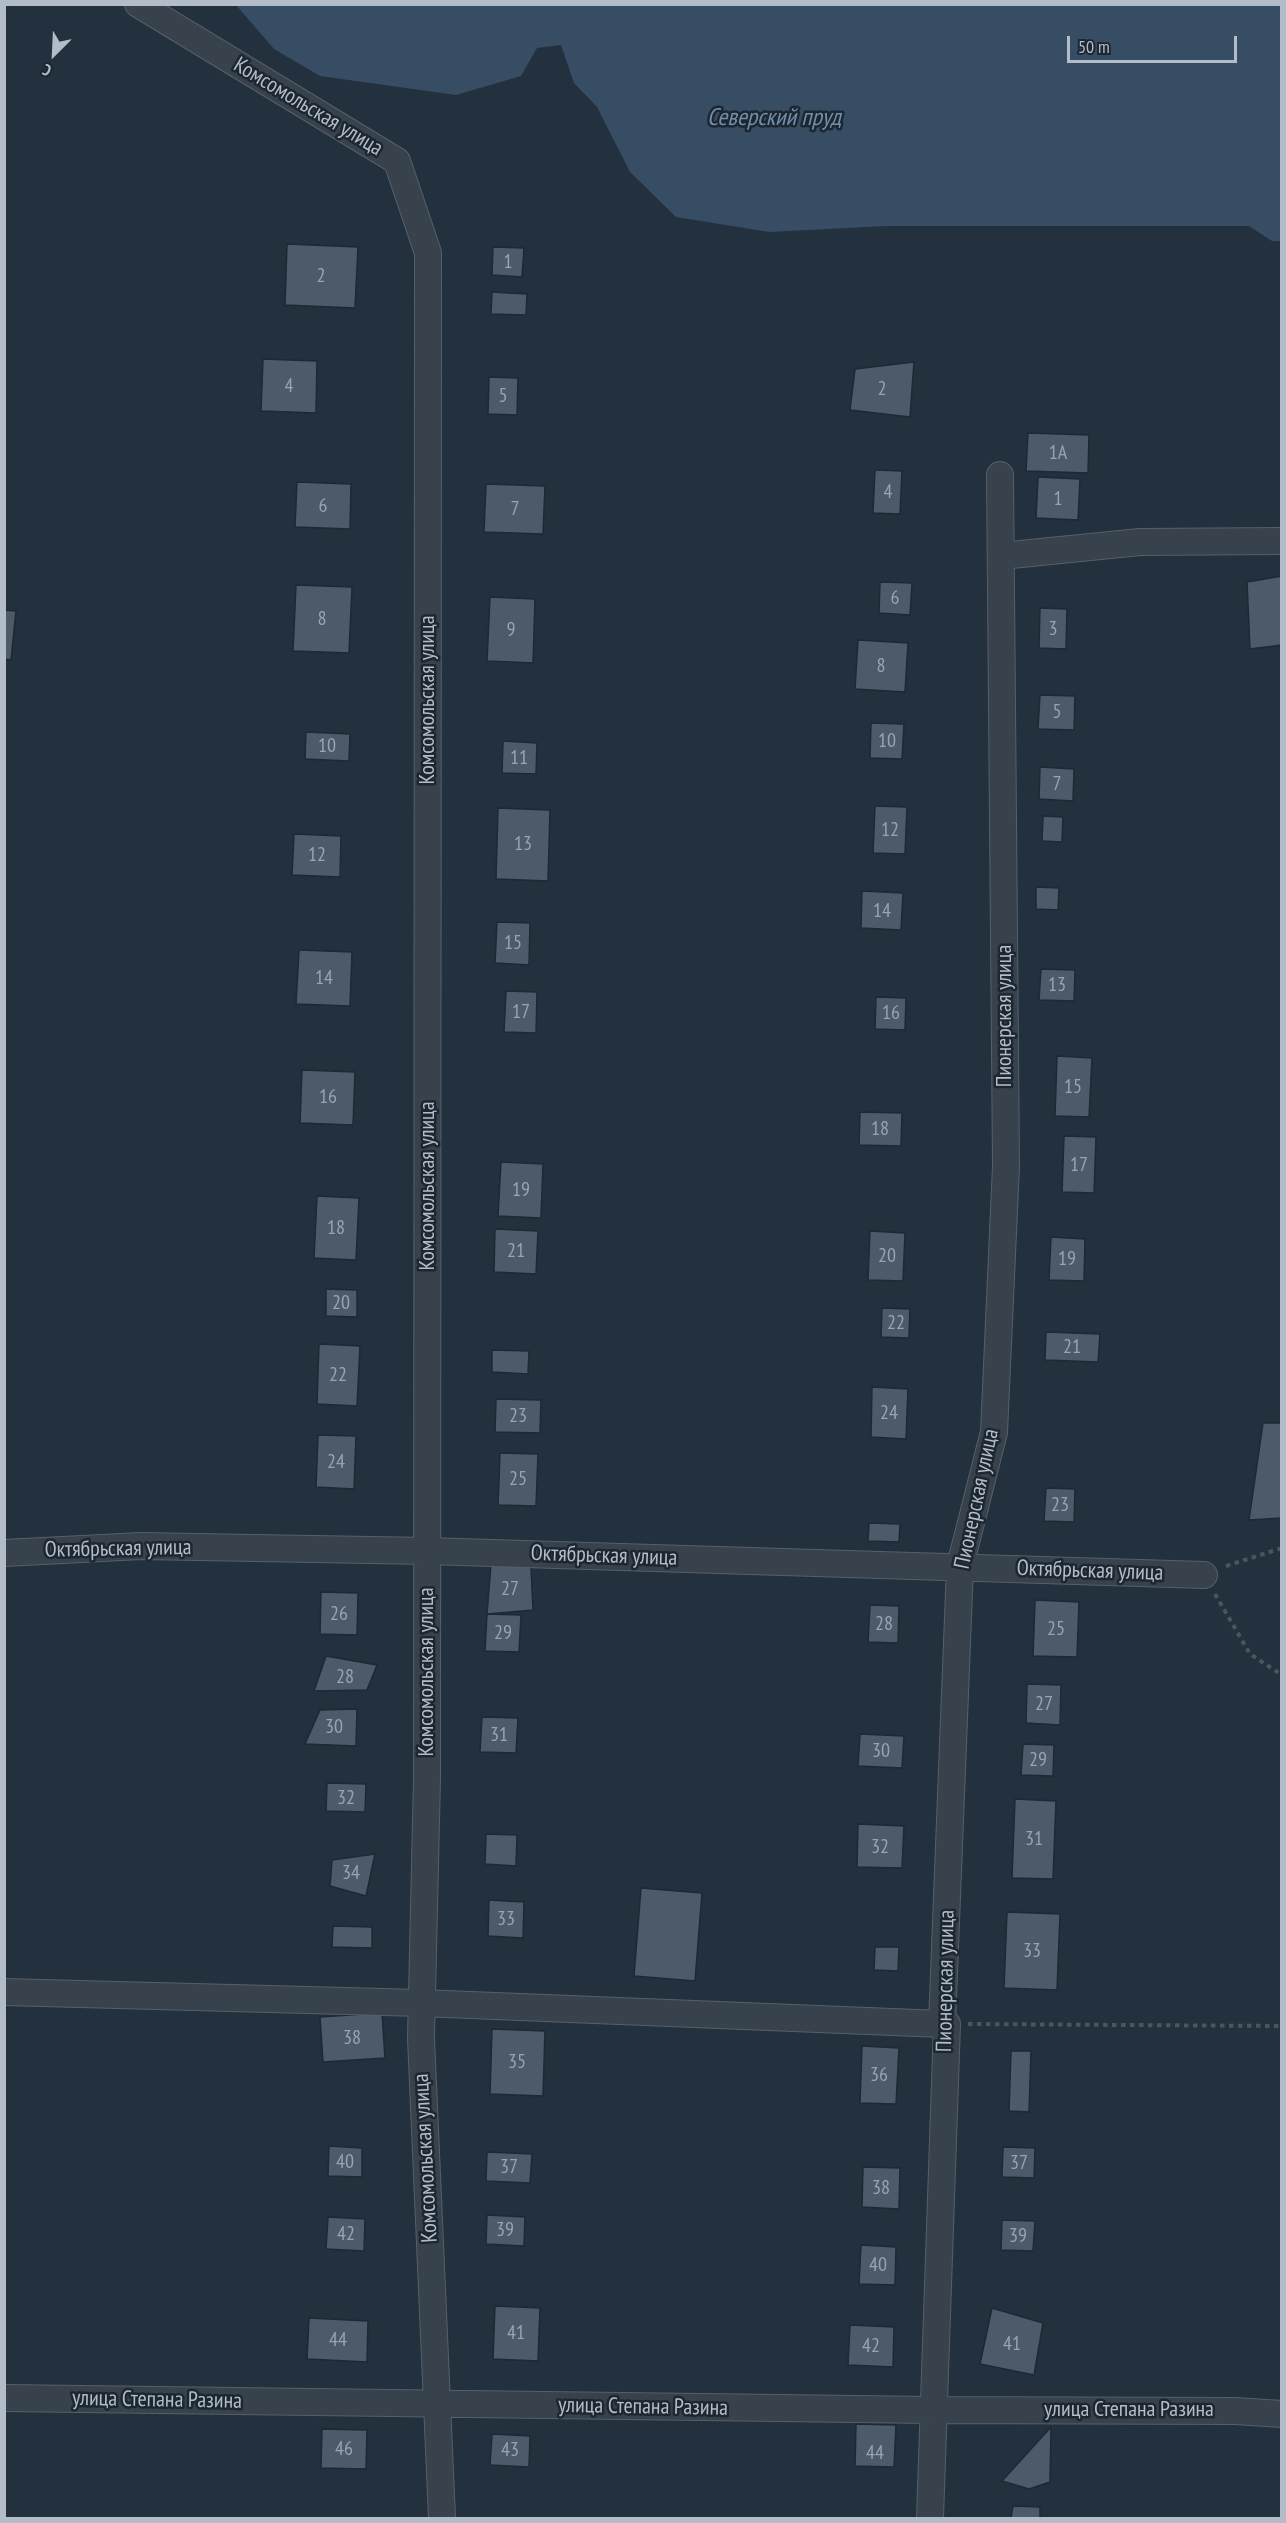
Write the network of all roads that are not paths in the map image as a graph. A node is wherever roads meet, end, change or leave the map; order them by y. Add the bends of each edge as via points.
1 (138, 4) edge
2 (1000, 475) dead end
3 (1281, 541) edge
4 (1001, 556) junction
5 (427, 1551) junction
6 (4, 1552) edge
7 (960, 1566) junction
8 (1204, 1575) road end
9 (4, 1992) edge
10 (421, 2003) junction
11 (944, 2024) junction
12 (4, 2398) edge
13 (437, 2404) junction
14 (932, 2410) junction
15 (1281, 2414) edge
16 (442, 2518) edge
17 (930, 2518) edge

1 - 5 street, Комсомольская улица via 396,161 428,253
2 - 4 street, Пионерская улица
3 - 4 street via 1140,542
4 - 7 street, Пионерская улица via 1006,1166 994,1432
5 - 6 street, Октябрьская улица via 141,1546
5 - 7 street, Октябрьская улица
5 - 10 street, Комсомольская улица via 427,1778
7 - 8 street, Октябрьская улица
7 - 11 street, Пионерская улица
9 - 10 street
10 - 11 street
10 - 13 street, Комсомольская улица
11 - 14 street, Пионерская улица
12 - 13 street, улица Степана Разина
13 - 14 street, улица Степана Разина
13 - 16 street, Комсомольская улица
14 - 15 street, улица Степана Разина via 1235,2410
14 - 17 street, Пионерская улица

